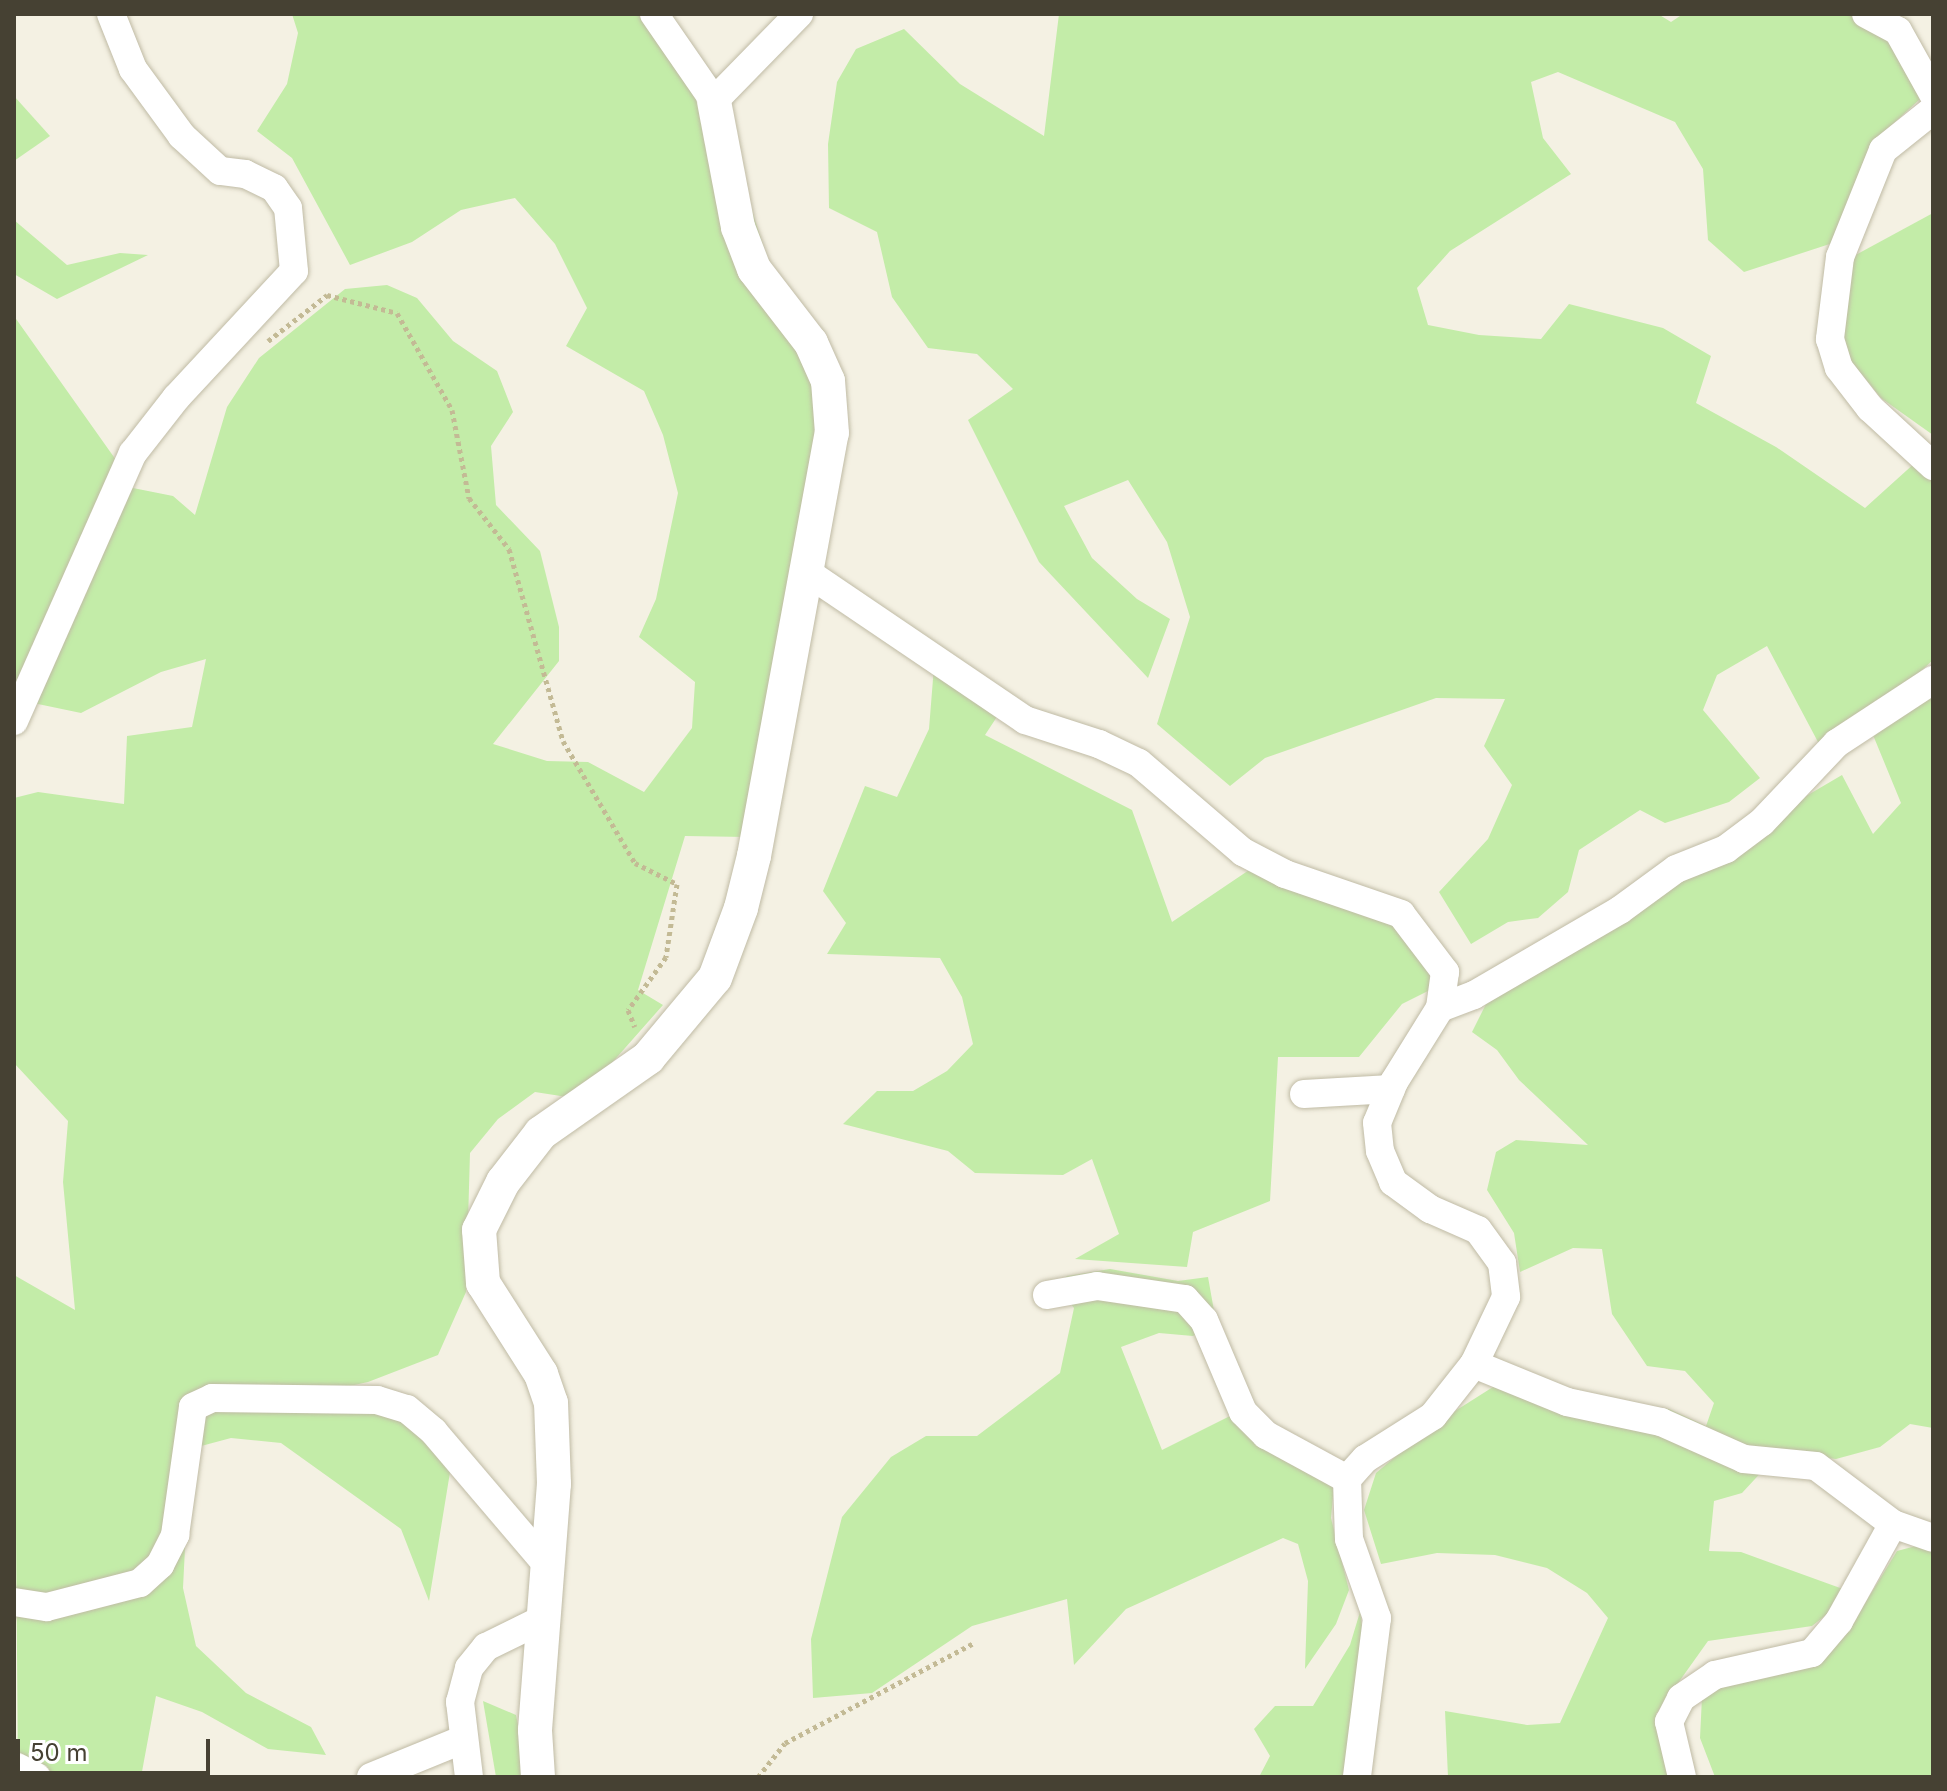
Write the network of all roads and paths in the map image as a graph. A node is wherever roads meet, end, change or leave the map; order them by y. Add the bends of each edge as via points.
1 (111, 14) edge
2 (654, 14) edge
3 (799, 14) edge
4 (1866, 14) edge
5 (1933, 94) edge
6 (714, 101) junction
7 (1933, 110) edge
8 (266, 343) dead end
9 (1933, 466) edge
10 (808, 573) junction
11 (1933, 680) edge
12 (14, 721) edge
13 (1440, 1008) junction
14 (648, 1058) junction
15 (1391, 1089) junction
16 (1304, 1094) dead end
17 (1047, 1295) dead end
18 (1474, 1364) junction
19 (1347, 1479) junction
20 (1893, 1524) junction
21 (1933, 1538) edge
22 (547, 1565) junction
23 (14, 1602) edge
24 (541, 1620) junction
25 (972, 1644) dead end
26 (464, 1739) junction
27 (371, 1777) edge
28 (469, 1777) edge
29 (538, 1777) edge
30 (758, 1777) edge
31 (1357, 1777) edge
32 (1682, 1777) edge

1 - 12 street via 133,69 182,136 220,171 245,174 274,188 288,208 294,271 176,398 133,453
2 - 6 street
3 - 6 street
4 - 5 street via 1898,31
6 - 10 street via 738,227 754,269 811,343 828,381 832,433
7 - 9 street via 1883,150 1840,257 1830,339 1839,368 1870,408
8 - 14 path via 327,295 397,313 452,410 469,498 509,549 563,741 635,863 677,884 666,957 628,1010
10 - 13 street via 1025,720 1139,763 1243,852 1285,874 1401,914 1445,972
10 - 14 street via 741,908 715,978
11 - 13 street via 1837,743 1762,822 1726,849 1676,869 1607,918 1474,995
13 - 15 street
14 - 22 street via 541,1133 503,1182 479,1230 483,1283 541,1374 551,1403 554,1484
15 - 16 street
15 - 18 street via 1377,1123 1380,1151 1393,1182 1430,1209 1478,1230 1502,1263 1506,1297
17 - 19 street via 1097,1286 1185,1299 1204,1320 1243,1412 1266,1435
18 - 19 street via 1433,1416 1365,1459
18 - 20 street via 1567,1402 1661,1422 1744,1459 1816,1466
19 - 31 street via 1349,1539 1377,1618
20 - 21 street
20 - 32 street via 1839,1621 1812,1653 1715,1675 1681,1698 1669,1722
22 - 23 street via 434,1432 407,1409 377,1400 212,1398 193,1407 175,1535 160,1565 127,1587 47,1607
22 - 24 street
24 - 26 street via 486,1647 469,1668 460,1702
24 - 29 street
25 - 30 path via 785,1743
26 - 27 street
26 - 28 street

